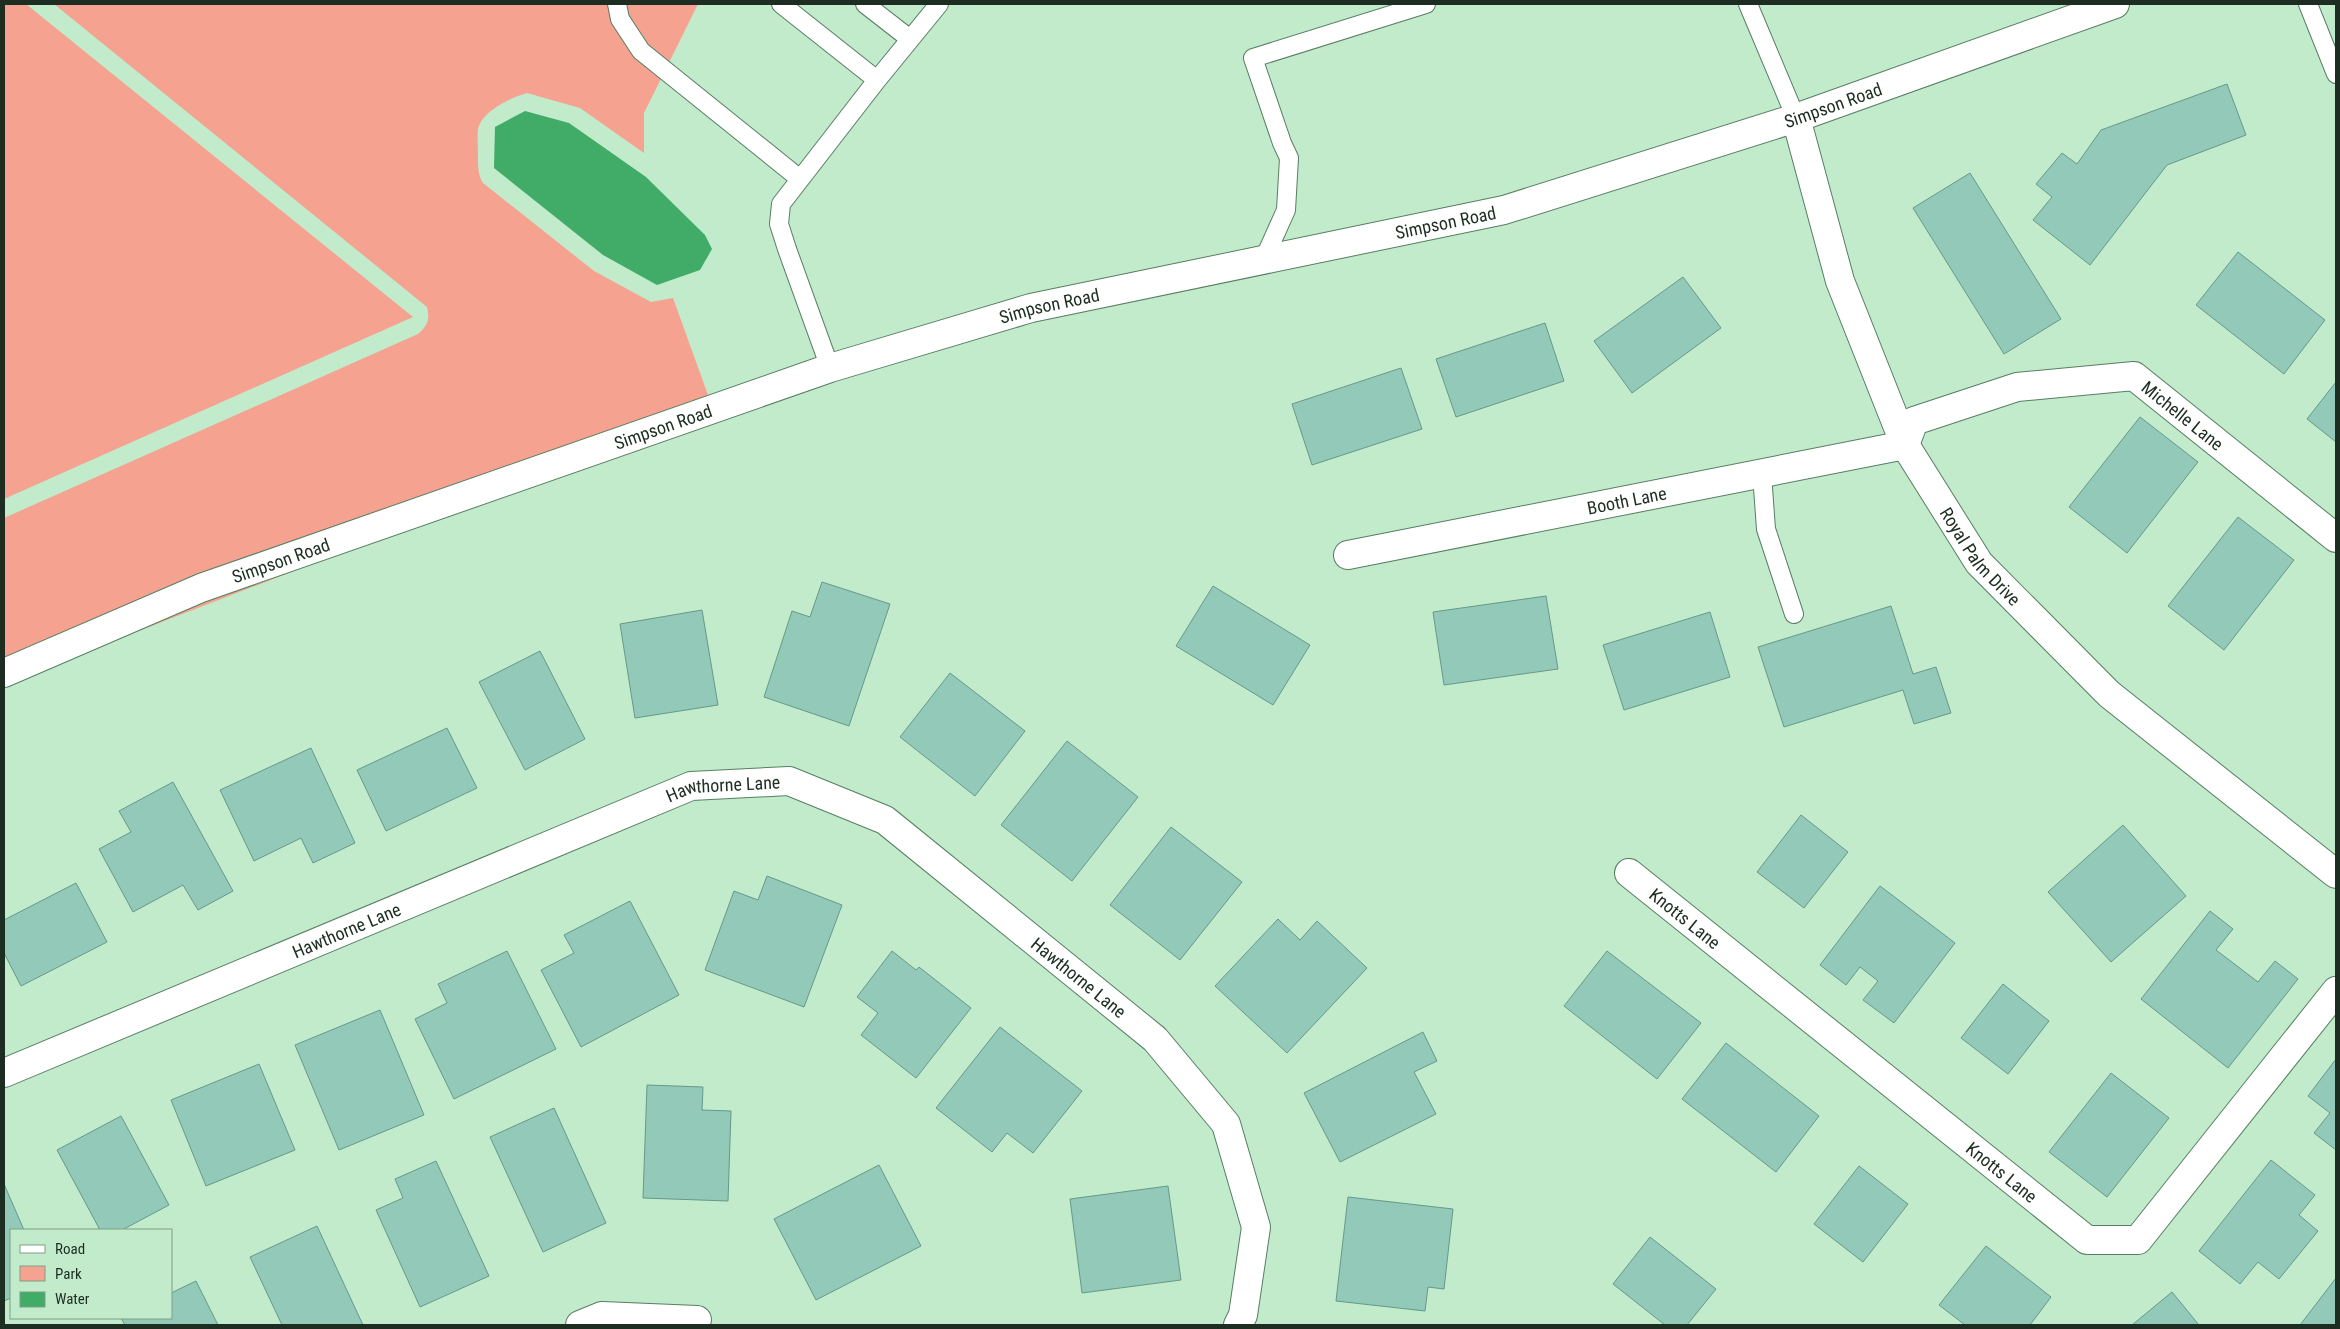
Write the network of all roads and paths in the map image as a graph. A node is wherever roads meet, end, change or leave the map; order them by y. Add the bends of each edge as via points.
1 (616, 4) edge
2 (781, 4) edge
3 (865, 4) edge
4 (939, 4) edge
5 (1423, 4) edge
6 (1748, 4) edge
7 (2115, 4) edge
8 (2308, 4) edge
9 (910, 39) junction
10 (2336, 74) edge
11 (877, 80) junction
12 (1796, 118) junction
13 (800, 179) junction
14 (1264, 258) junction
15 (830, 368) junction
16 (1905, 445) junction
17 (1762, 474) junction
18 (2336, 538) edge
19 (1348, 555) dead end
20 (1794, 614) dead end
21 (4, 673) edge
22 (1628, 873) dead end
23 (2336, 874) edge
24 (2336, 991) edge
25 (4, 1073) edge
26 (697, 1320) dead end
27 (580, 1325) edge
28 (1238, 1325) edge

1 - 13 lane via 620,19 641,51
2 - 11 lane
3 - 9 lane
4 - 9 lane
5 - 14 lane via 1253,58 1289,158 1286,210
6 - 12 lane
7 - 12 street, Simpson Road
8 - 10 lane
9 - 11 lane
11 - 13 lane
12 - 14 street, Simpson Road via 1504,210
12 - 16 street, Royal Palm Drive via 1840,281
13 - 15 lane via 781,204 779,224
14 - 15 street, Simpson Road via 1031,308
15 - 21 street, Simpson Road via 201,588
16 - 17 street, Booth Lane
16 - 18 street, Michelle Lane via 1914,421 2017,387 2134,376
16 - 23 street, Royal Palm Drive via 1979,563 2109,694
17 - 19 street, Booth Lane
17 - 20 lane via 1766,529
22 - 24 street, Knotts Lane via 2087,1240 2138,1240
25 - 28 street, Hawthorne Lane via 691,786 789,781 885,820 1155,1039 1226,1124 1256,1227 1243,1315
26 - 27 street via 602,1316

